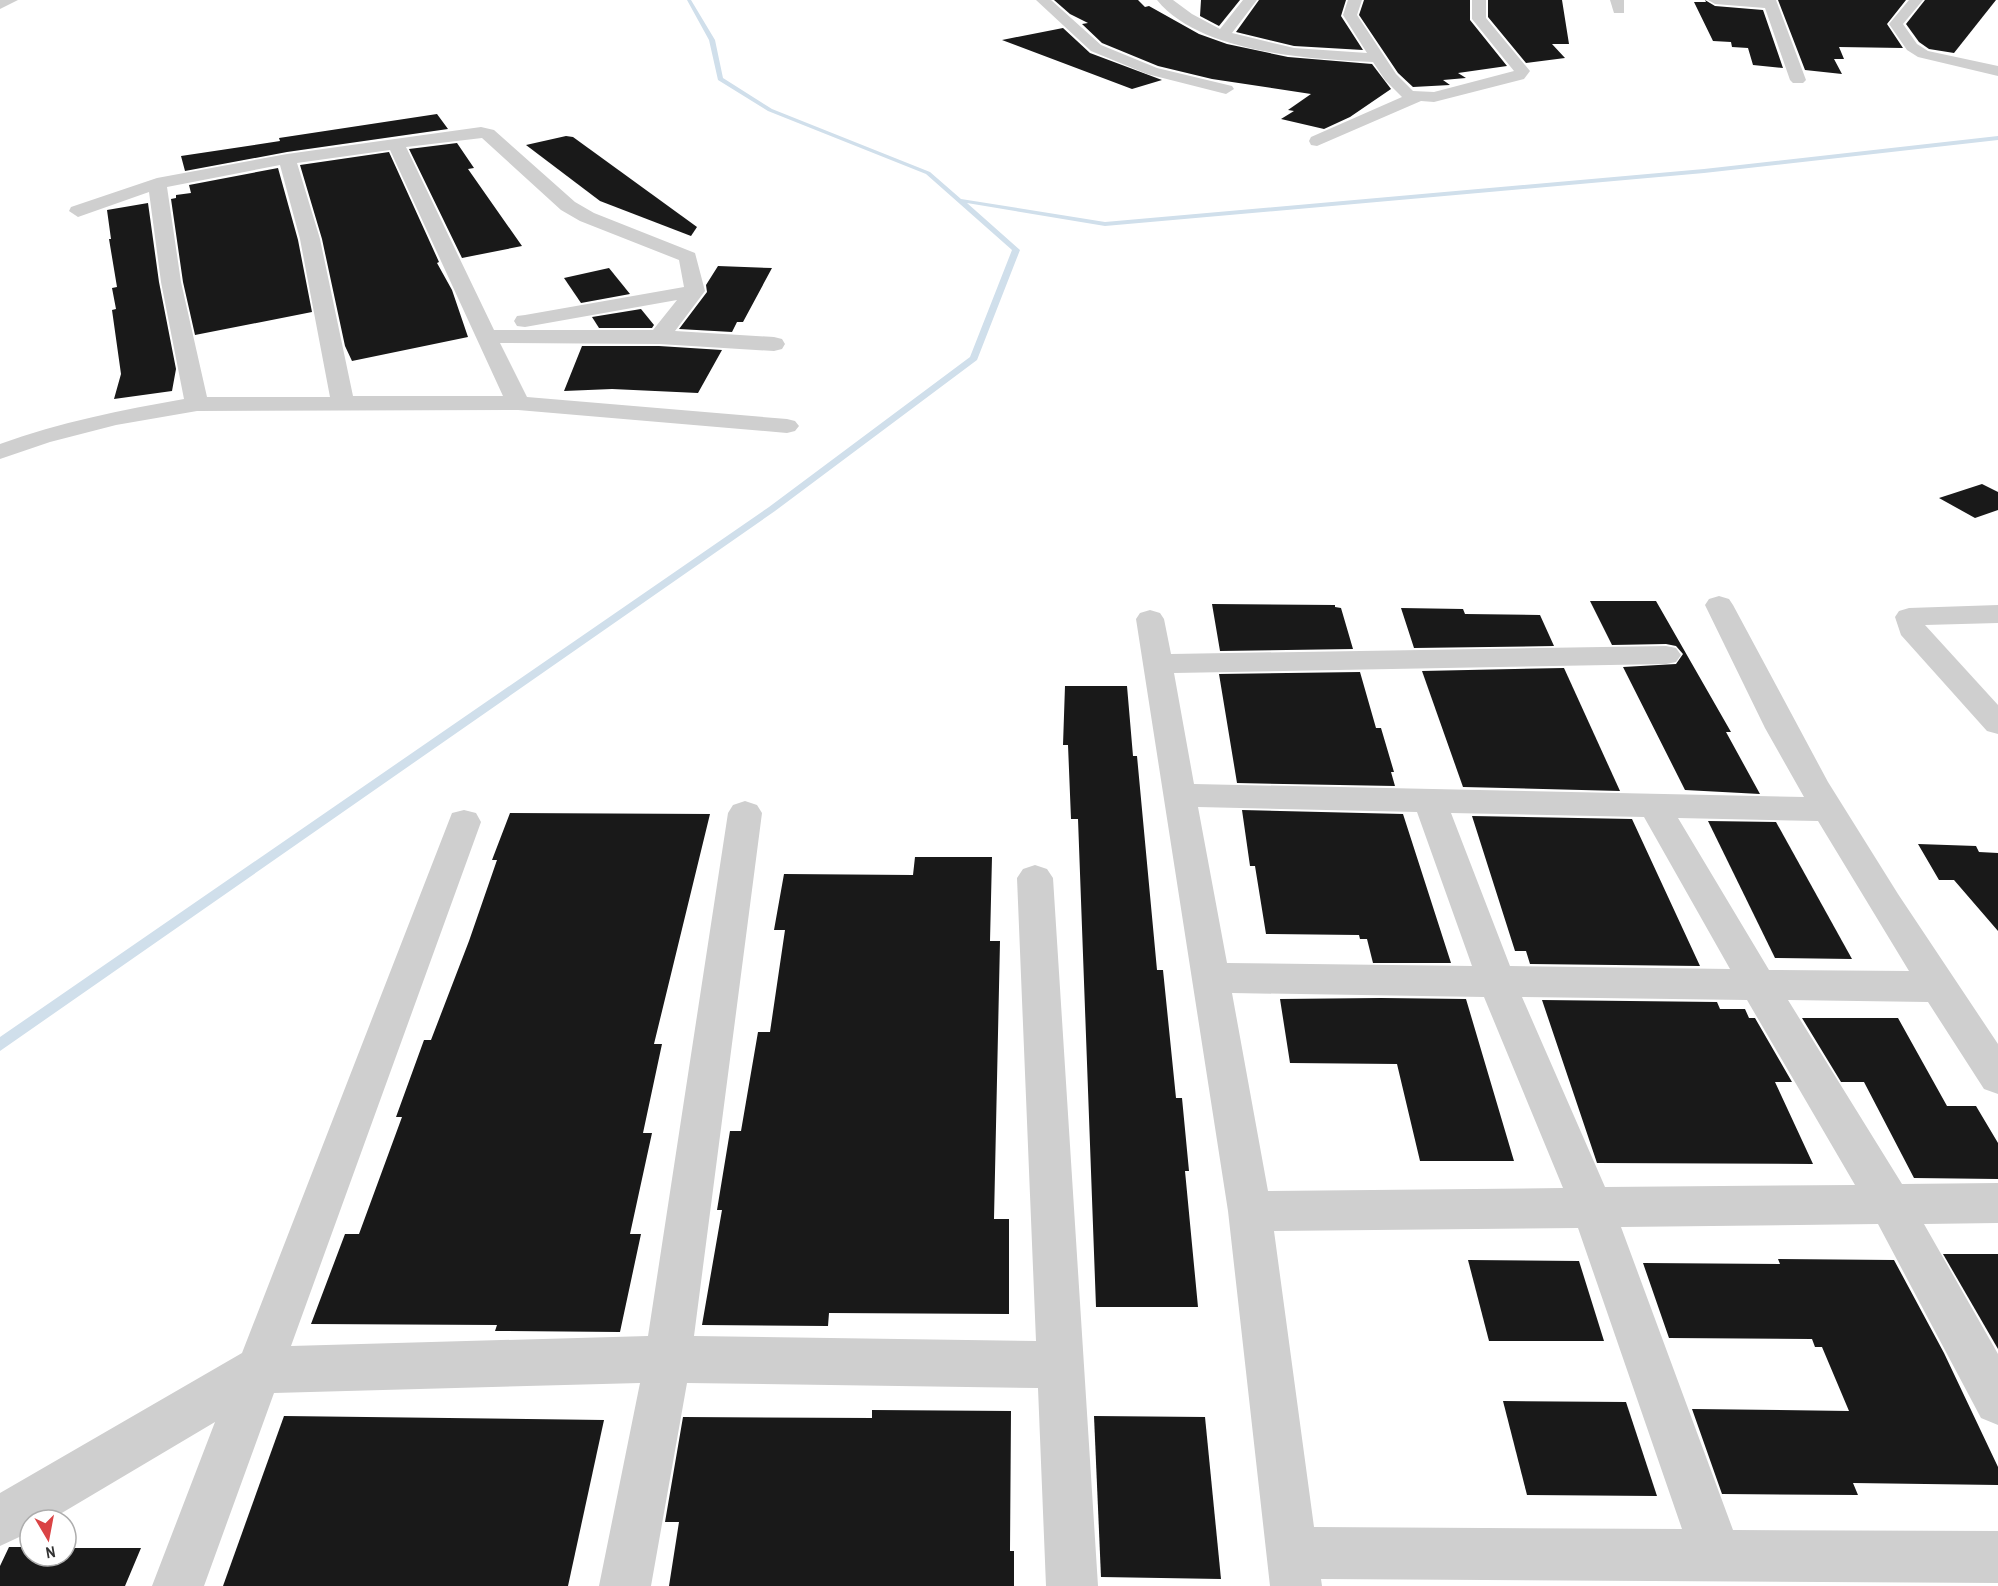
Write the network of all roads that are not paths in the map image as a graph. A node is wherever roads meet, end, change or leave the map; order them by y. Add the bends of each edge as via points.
1 (11, 0) edge
2 (1043, 0) edge
3 (1164, 0) edge
4 (1250, 0) edge
5 (1355, 0) edge
6 (1479, 0) edge
7 (1715, 0) edge
8 (1916, 0) edge
9 (1770, 2) edge
10 (0, 5) edge
11 (1224, 34) junction
12 (1378, 58) junction
13 (1998, 71) edge
14 (1798, 80) dead end
15 (1226, 89) dead end
16 (1418, 97) junction
17 (1317, 141) dead end
18 (396, 144) junction
19 (287, 159) junction
20 (157, 183) junction
21 (78, 211) dead end
22 (695, 291) junction
23 (486, 332) junction
24 (659, 337) junction
25 (774, 344) dead end
26 (342, 402) junction
27 (518, 403) junction
28 (197, 404) junction
29 (787, 426) dead end
30 (0, 452) edge
31 (1719, 605) dead end
32 (1998, 614) edge
33 (1150, 619) dead end
34 (1666, 655) dead end
35 (1158, 664) junction
36 (1998, 724) edge
37 (1180, 795) junction
38 (1430, 801) junction
39 (1654, 806) junction
40 (1825, 809) junction
41 (745, 813) dead end
42 (464, 822) dead end
43 (1035, 878) dead end
44 (1212, 978) junction
45 (1497, 982) junction
46 (1758, 985) junction
47 (1939, 987) junction
48 (1998, 1077) edge
49 (1998, 1203) edge
50 (1890, 1204) junction
51 (1593, 1209) junction
52 (1250, 1211) junction
53 (668, 1359) junction
54 (1060, 1365) junction
55 (258, 1370) junction
56 (1998, 1401) edge
57 (0, 1521) edge
58 (1717, 1555) junction
59 (1998, 1557) edge
60 (1293, 1569) edge
61 (178, 1586) edge
62 (625, 1586) edge
63 (1072, 1586) edge

1 - 10 street
2 - 15 street via 1096,48 1152,71
3 - 11 street via 1185,17
4 - 11 street
5 - 12 street via 1350,15
6 - 16 street via 1479,19 1522,71 1519,76 1434,97
7 - 9 street
8 - 13 street via 1896,24 1911,47 1941,60
9 - 14 street
11 - 12 street via 1294,53
12 - 16 street via 1409,96
16 - 17 street
18 - 19 street
18 - 22 street via 471,132 488,134 568,206 688,257
18 - 23 street
19 - 20 street
19 - 26 street via 310,240
20 - 21 street
20 - 28 street via 171,282
22 - 23 street
22 - 24 street
23 - 24 street
23 - 27 street
24 - 25 street
26 - 27 street
26 - 28 street
27 - 29 street
28 - 30 street via 115,418
31 - 40 street
32 - 36 street via 1909,617 1911,629
33 - 35 street
34 - 35 street
35 - 37 street
37 - 38 street
37 - 44 street
38 - 39 street
38 - 45 street
39 - 40 street
39 - 46 street
40 - 47 street
41 - 53 street
42 - 55 street
43 - 54 street
44 - 45 street
44 - 52 street
45 - 46 street
45 - 51 street
46 - 47 street
46 - 50 street
47 - 48 street
49 - 50 street
50 - 51 street
50 - 56 street
51 - 52 street
51 - 58 street
52 - 60 street
53 - 54 street
53 - 55 street
53 - 62 street
54 - 63 street
55 - 57 street
55 - 61 street
58 - 59 street
58 - 60 street

